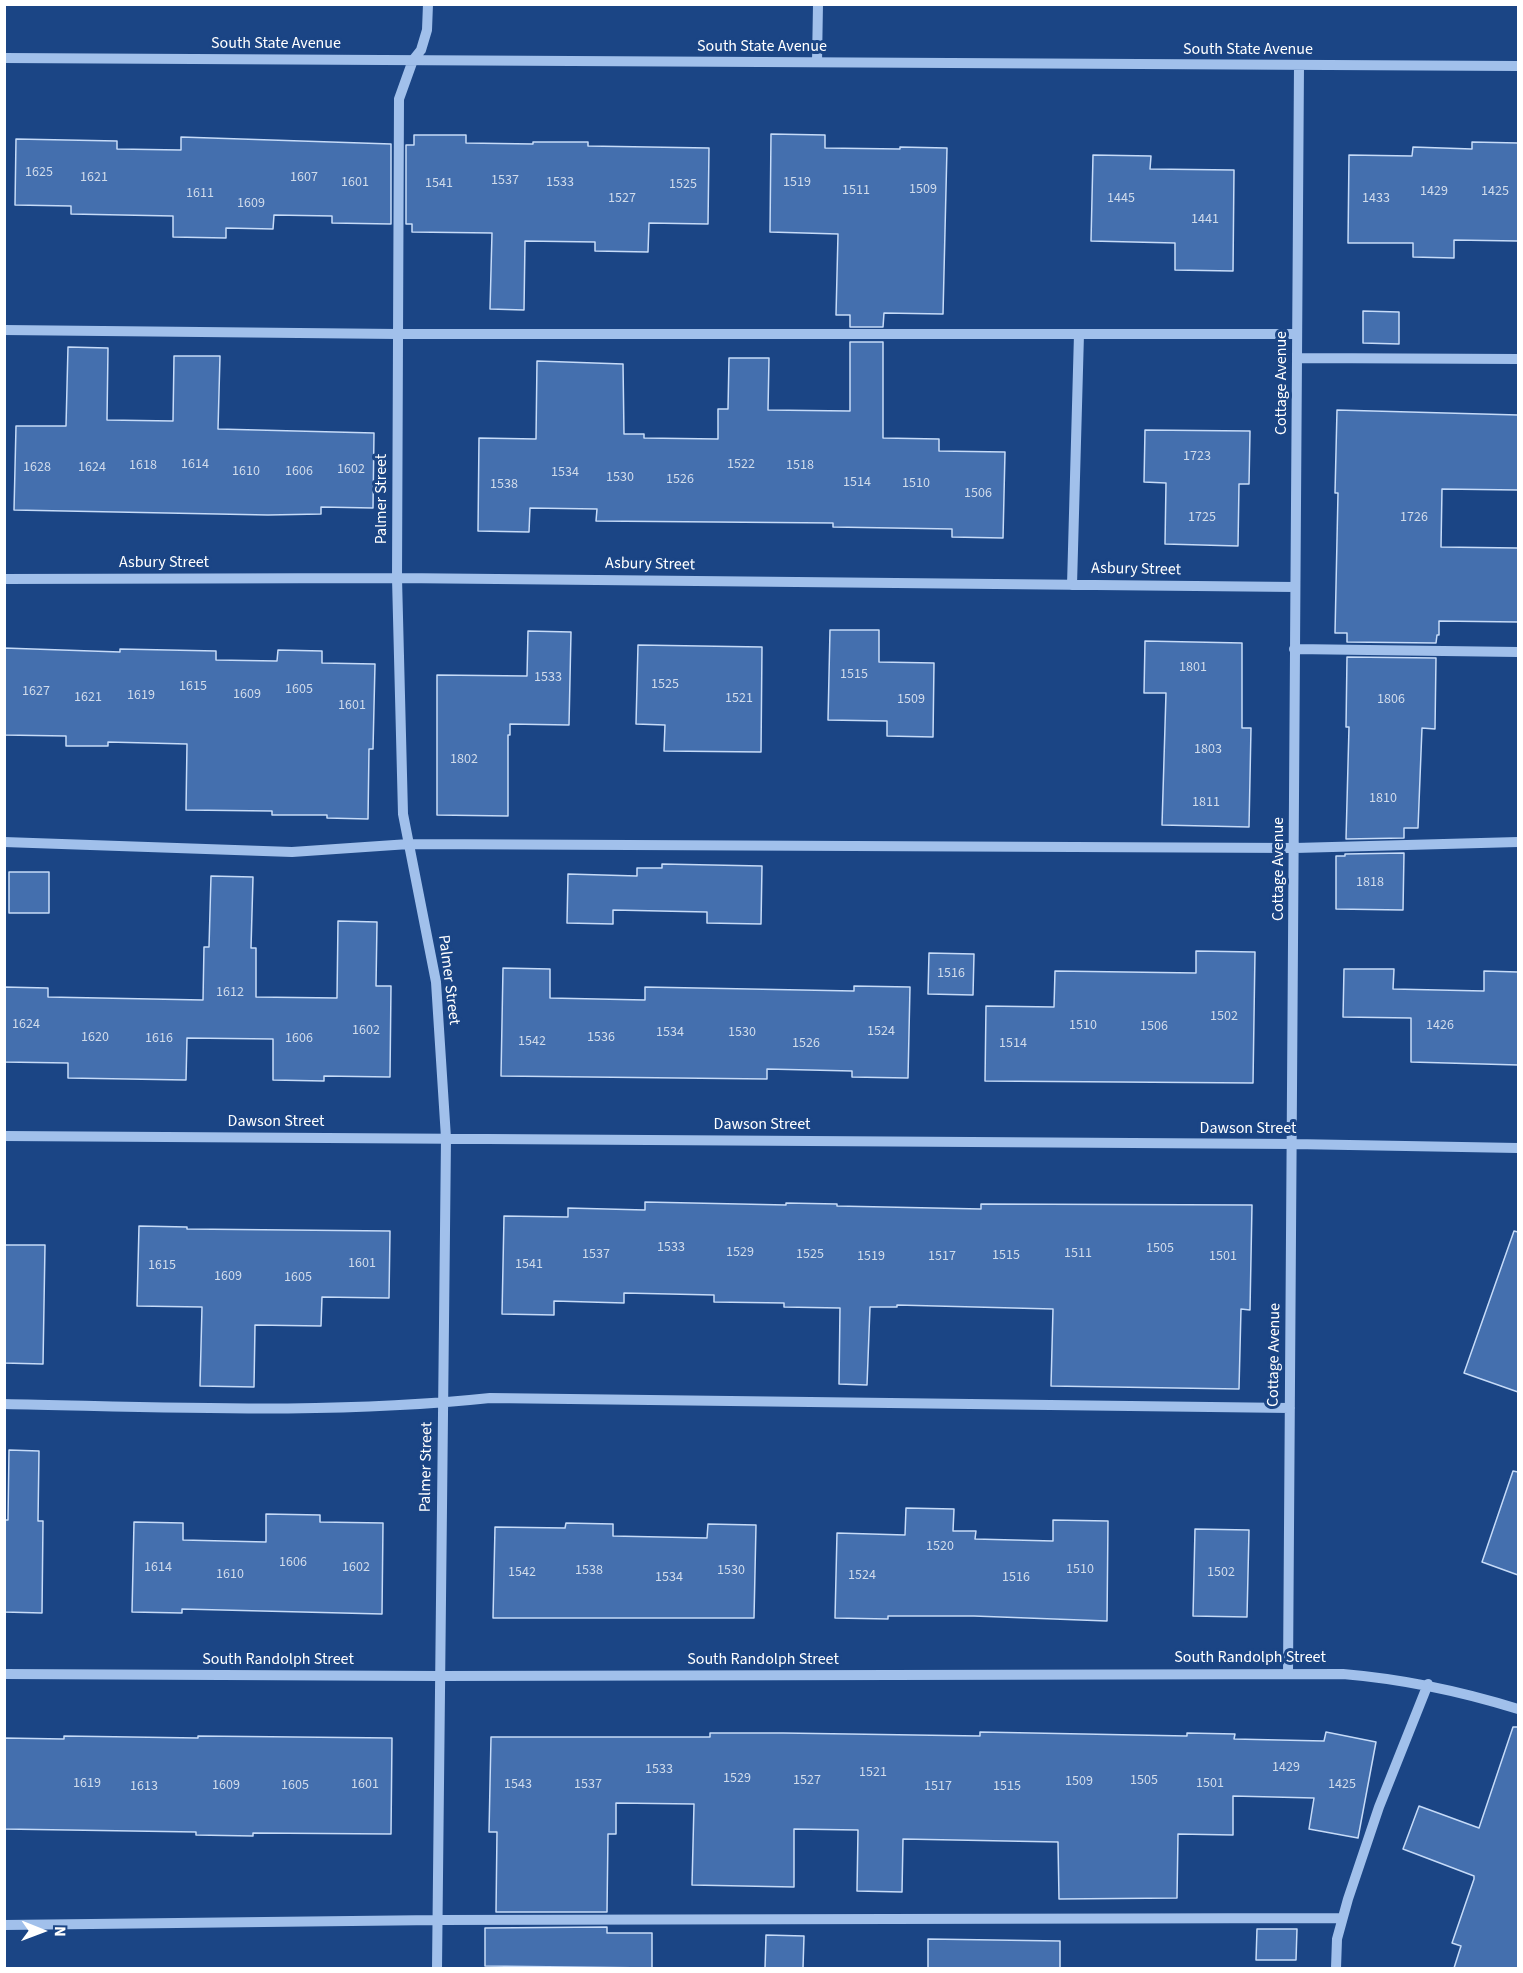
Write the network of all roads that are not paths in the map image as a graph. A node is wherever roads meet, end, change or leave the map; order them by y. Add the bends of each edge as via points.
1 (428, 4) edge
2 (818, 4) edge
3 (4, 58) edge
4 (413, 60) junction
5 (817, 62) junction
6 (1299, 65) junction
7 (1518, 66) edge
8 (4, 330) edge
9 (397, 334) junction
10 (1079, 334) junction
11 (1297, 334) junction
12 (1297, 358) junction
13 (1518, 359) edge
14 (397, 578) junction
15 (4, 579) edge
16 (1072, 585) junction
17 (1295, 587) junction
18 (1294, 650) junction
19 (1518, 652) edge
20 (1518, 842) edge
21 (4, 843) edge
22 (409, 843) junction
23 (1294, 848) junction
24 (4, 1136) edge
25 (446, 1138) junction
26 (1293, 1144) junction
27 (1518, 1148) edge
28 (443, 1403) junction
29 (4, 1404) edge
30 (1290, 1408) junction
31 (1288, 1673) junction
32 (4, 1674) edge
33 (440, 1676) junction
34 (1428, 1684) junction
35 (1518, 1709) edge
36 (1342, 1918) junction
37 (438, 1920) junction
38 (4, 1924) edge
39 (437, 1968) edge
40 (1336, 1968) edge

1 - 4 street, Palmer Street via 427,30 421,50
2 - 5 street
3 - 4 street, South State Avenue
4 - 5 street, South State Avenue
4 - 9 street, Palmer Street via 399,99
5 - 6 street, South State Avenue
6 - 7 street, South State Avenue
6 - 11 street, Cottage Avenue
8 - 9 street
9 - 10 street
9 - 14 street, Palmer Street
10 - 11 street
10 - 16 street
11 - 12 street, Cottage Avenue
12 - 13 street
12 - 17 street, Cottage Avenue
14 - 15 street, Asbury Street
14 - 16 street, Asbury Street
14 - 22 street, Palmer Street via 403,814
16 - 17 street, Asbury Street
17 - 18 street, Cottage Avenue
18 - 19 street
18 - 23 street, Cottage Avenue
20 - 23 street
21 - 22 street via 292,852
22 - 23 street
22 - 25 street, Palmer Street via 436,982
23 - 26 street, Cottage Avenue
24 - 25 street, Dawson Street
25 - 26 street, Dawson Street
25 - 28 street, Palmer Street
26 - 27 street, Dawson Street
26 - 30 street, Cottage Avenue
28 - 29 street via 285,1409
28 - 30 street via 490,1398
28 - 33 street, Palmer Street
30 - 31 street, Cottage Avenue
31 - 33 street, South Randolph Street
31 - 34 street, South Randolph Street via 1352,1674
32 - 33 street, South Randolph Street
33 - 37 street, Palmer Street
34 - 35 street, South Randolph Street
34 - 36 street via 1379,1808
36 - 37 street
36 - 40 street
37 - 38 street
37 - 39 street, Palmer Street

